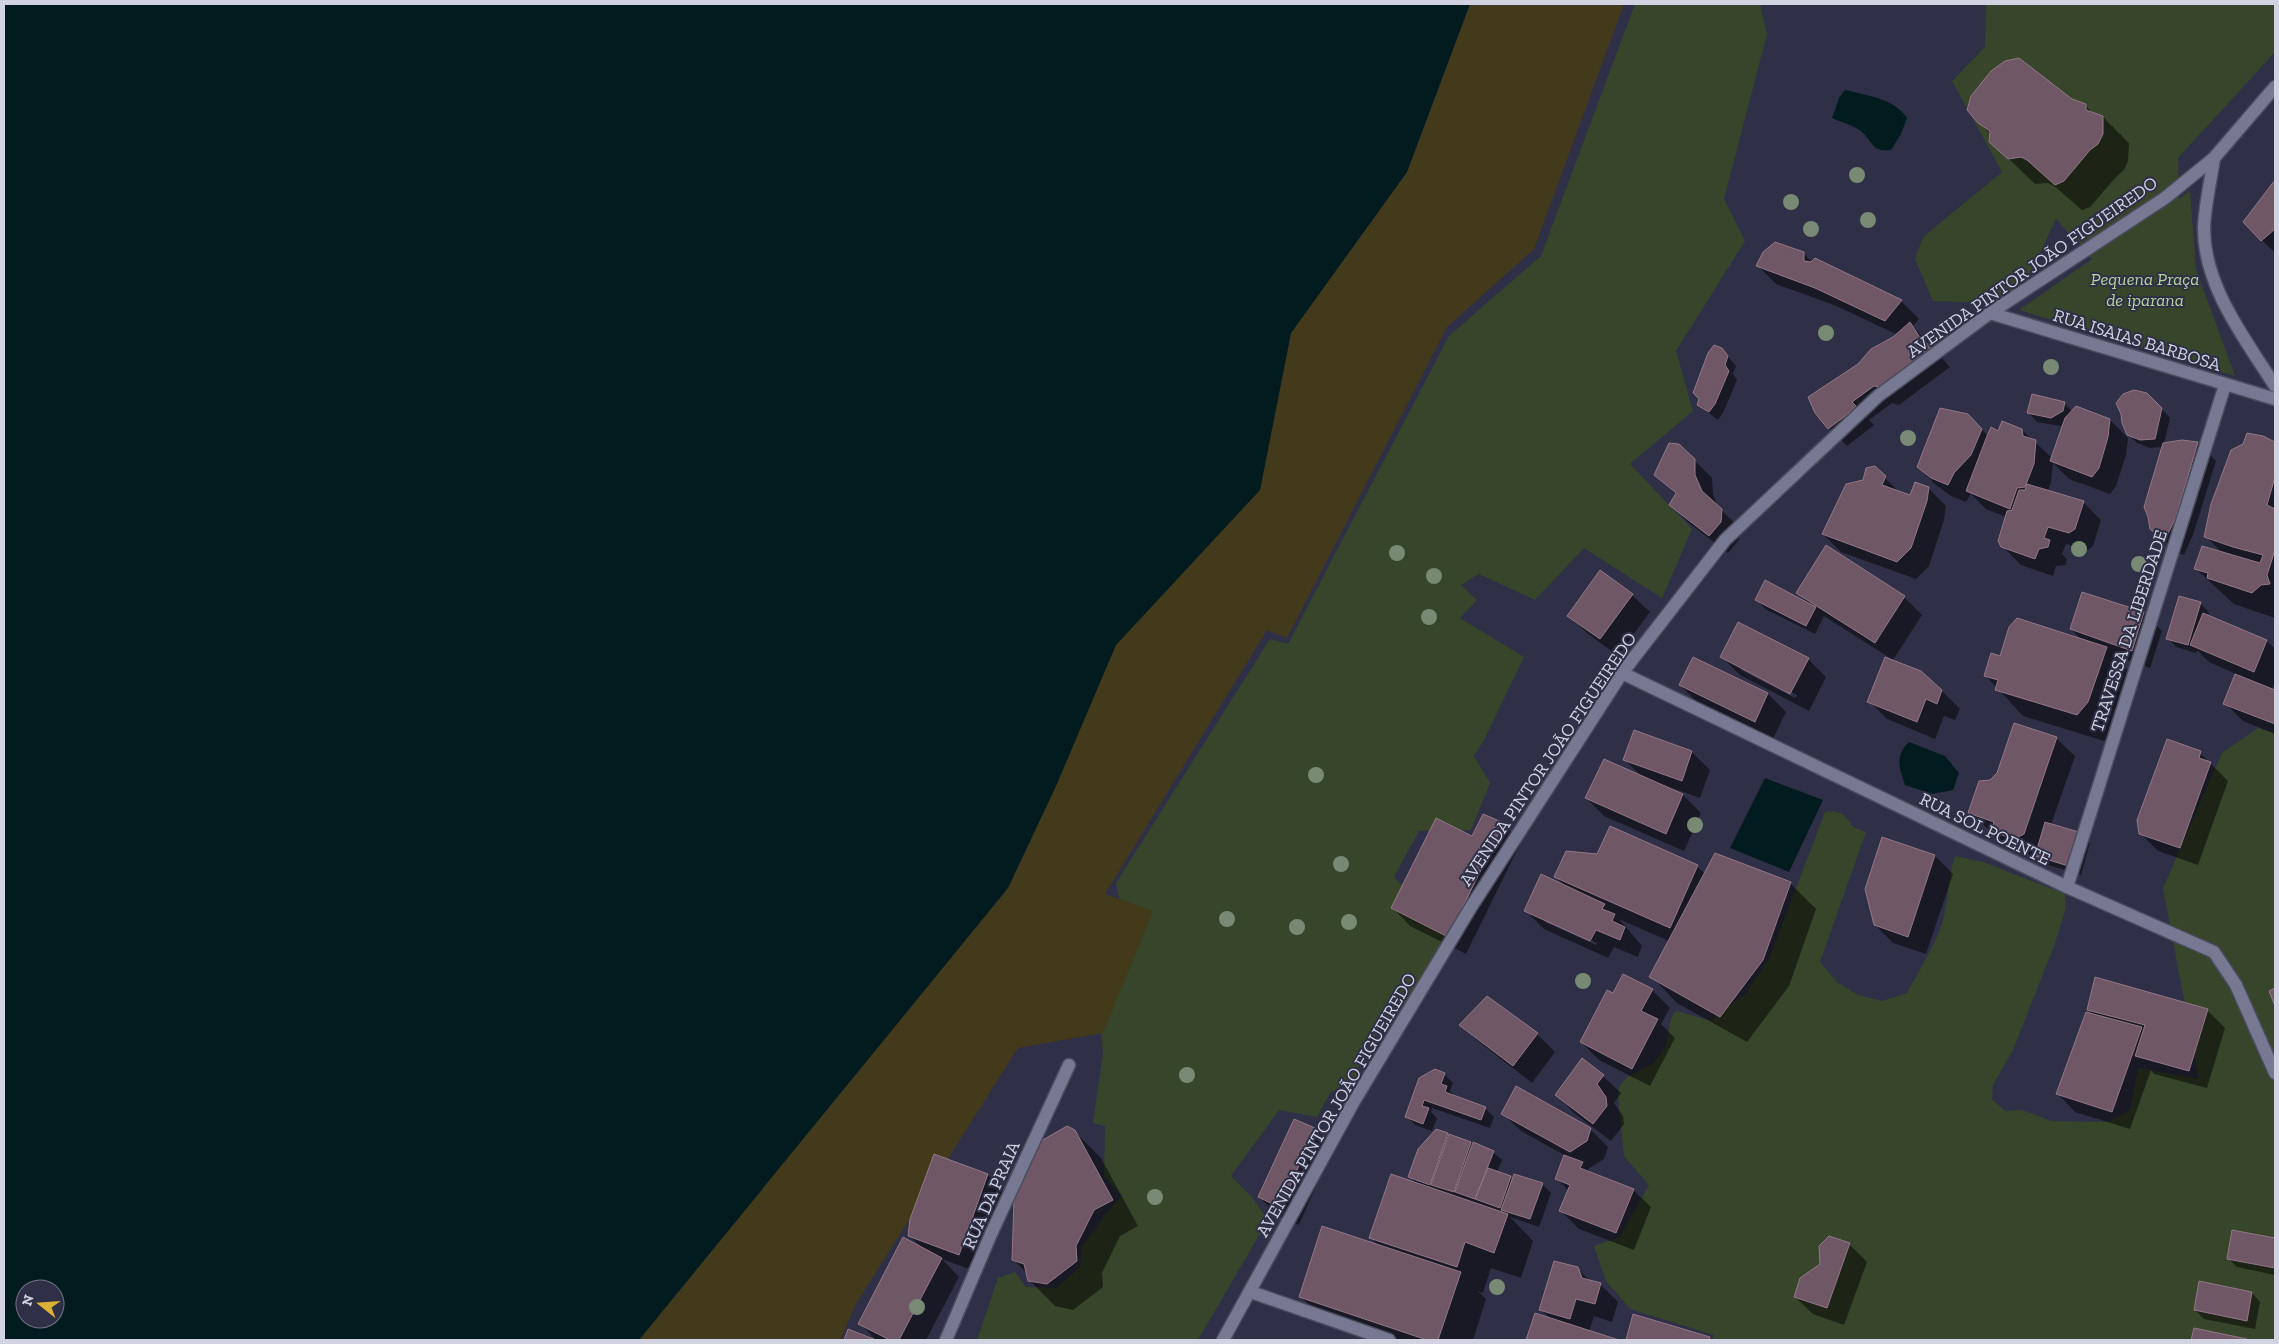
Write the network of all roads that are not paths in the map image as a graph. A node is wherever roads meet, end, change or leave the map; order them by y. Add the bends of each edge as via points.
1 (2275, 87) edge
2 (2214, 158) junction
3 (1990, 313) junction
4 (2225, 385) junction
5 (2275, 386) edge
6 (2275, 399) edge
7 (1622, 673) junction
8 (2066, 887) junction
9 (1069, 1066) dead end
10 (2275, 1072) edge
11 (1251, 1292) junction
12 (946, 1340) edge
13 (1223, 1340) edge
14 (1389, 1340) edge

1 - 2 street, AVENIDA PINTOR JOÃO FIGUEIREDO
2 - 3 street, AVENIDA PINTOR JOÃO FIGUEIREDO via 2165,198
2 - 5 street via 2204,227 2215,283 2248,347
3 - 4 street, RUA ISAIAS BARBOSA
3 - 7 street, AVENIDA PINTOR JOÃO FIGUEIREDO via 1878,396 1725,540
4 - 6 street, RUA ISAIAS BARBOSA
4 - 8 street, TRAVESSA DA LIBERDADE
7 - 8 street, RUA SOL POENTE
7 - 11 street, AVENIDA PINTOR JOÃO FIGUEIREDO via 1471,907 1353,1103
8 - 10 street, RUA SOL POENTE via 2214,952 2236,985
9 - 12 street, RUA DA PRAIA
11 - 13 street, AVENIDA PINTOR JOÃO FIGUEIREDO
11 - 14 street

